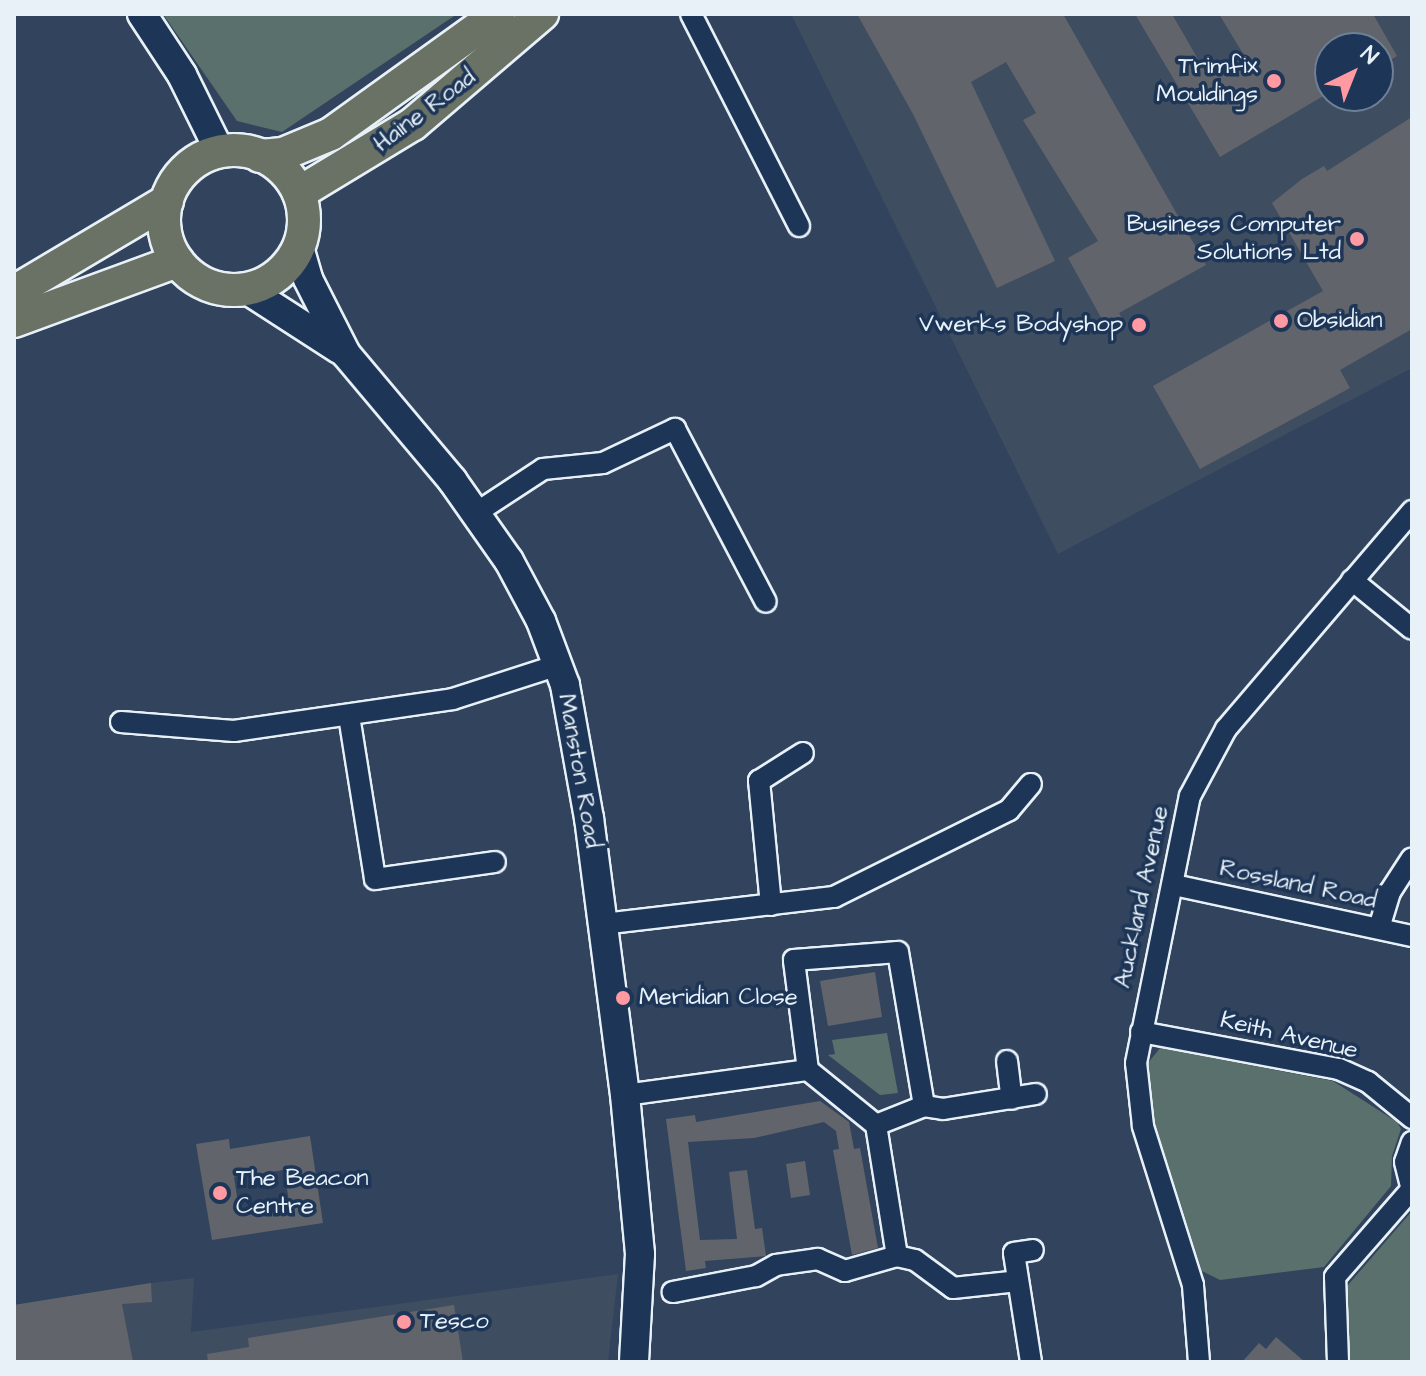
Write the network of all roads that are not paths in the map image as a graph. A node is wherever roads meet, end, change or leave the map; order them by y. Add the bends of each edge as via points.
1 (142, 14) edge
2 (498, 14) edge
3 (542, 14) edge
4 (691, 14) edge
5 (220, 152) junction
6 (260, 156) junction
7 (299, 193) junction
8 (167, 201) junction
9 (799, 226) dead end
10 (299, 247) junction
11 (177, 261) junction
12 (246, 289) junction
13 (14, 292) edge
14 (14, 321) edge
15 (346, 354) junction
16 (1412, 511) edge
17 (476, 513) junction
18 (1352, 580) junction
19 (766, 602) dead end
20 (1412, 629) edge
21 (558, 665) junction
22 (349, 716) junction
23 (121, 722) dead end
24 (803, 753) dead end
25 (1031, 784) dead end
26 (1412, 858) edge
27 (495, 862) dead end
28 (1174, 885) junction
29 (771, 905) junction
30 (603, 924) junction
31 (1379, 928) junction
32 (1412, 936) edge
33 (1141, 1032) junction
34 (1007, 1061) dead end
35 (808, 1070) junction
36 (1036, 1094) dead end
37 (625, 1095) junction
38 (1012, 1099) junction
39 (924, 1106) junction
40 (1412, 1118) edge
41 (876, 1125) junction
42 (1412, 1142) edge
43 (1411, 1191) edge
44 (1033, 1250) dead end
45 (640, 1254) junction
46 (897, 1256) junction
47 (1018, 1281) junction
48 (673, 1292) dead end
49 (634, 1362) edge
50 (651, 1362) edge
51 (1031, 1362) edge
52 (1199, 1362) edge
53 (1338, 1362) edge

1 - 5 main road via 190,89
2 - 6 main road, Haine Road via 331,134 283,154
3 - 7 main road, Haine Road via 413,124
4 - 9 street
5 - 6 main road
5 - 8 main road via 186,169
6 - 7 main road via 283,171
7 - 10 main road via 304,220
8 - 11 main road via 165,232
8 - 13 main road
10 - 12 main road via 283,271
10 - 15 main road, Manston Road via 308,279
11 - 12 main road via 207,285
11 - 14 main road
12 - 15 main road, Manston Road
15 - 17 main road, Manston Road
16 - 18 street, Auckland Avenue
17 - 19 street via 543,469 603,463 675,429
17 - 21 main road, Manston Road via 526,591
18 - 20 street
18 - 28 street, Auckland Avenue via 1226,729 1203,764 1190,796
21 - 22 street via 453,699
21 - 30 main road, Manston Road
22 - 23 street via 234,731
22 - 27 street via 375,879
24 - 29 street via 759,781
25 - 29 street via 1009,810 834,897
26 - 31 street via 1390,892
28 - 31 street, Rossland Road
28 - 33 street, Auckland Avenue
29 - 30 street
30 - 37 main road, Manston Road
31 - 32 street, Rossland Road
33 - 40 street, Keith Avenue via 1339,1069 1368,1082
33 - 52 street, Auckland Avenue via 1136,1063 1143,1126 1193,1285
34 - 38 street
35 - 37 street
35 - 39 street via 794,960 898,952
35 - 41 street
36 - 38 street
37 - 45 main road, Manston Road
38 - 39 street via 943,1109
39 - 41 street
41 - 46 street
42 - 43 street via 1405,1162
43 - 53 street via 1335,1277
44 - 47 street via 1014,1253
45 - 49 main road, Manston Road
45 - 50 main road, Manston Road via 655,1293
46 - 47 street via 915,1260 953,1288
46 - 48 street via 845,1271 818,1259 771,1266 756,1276
47 - 51 street

